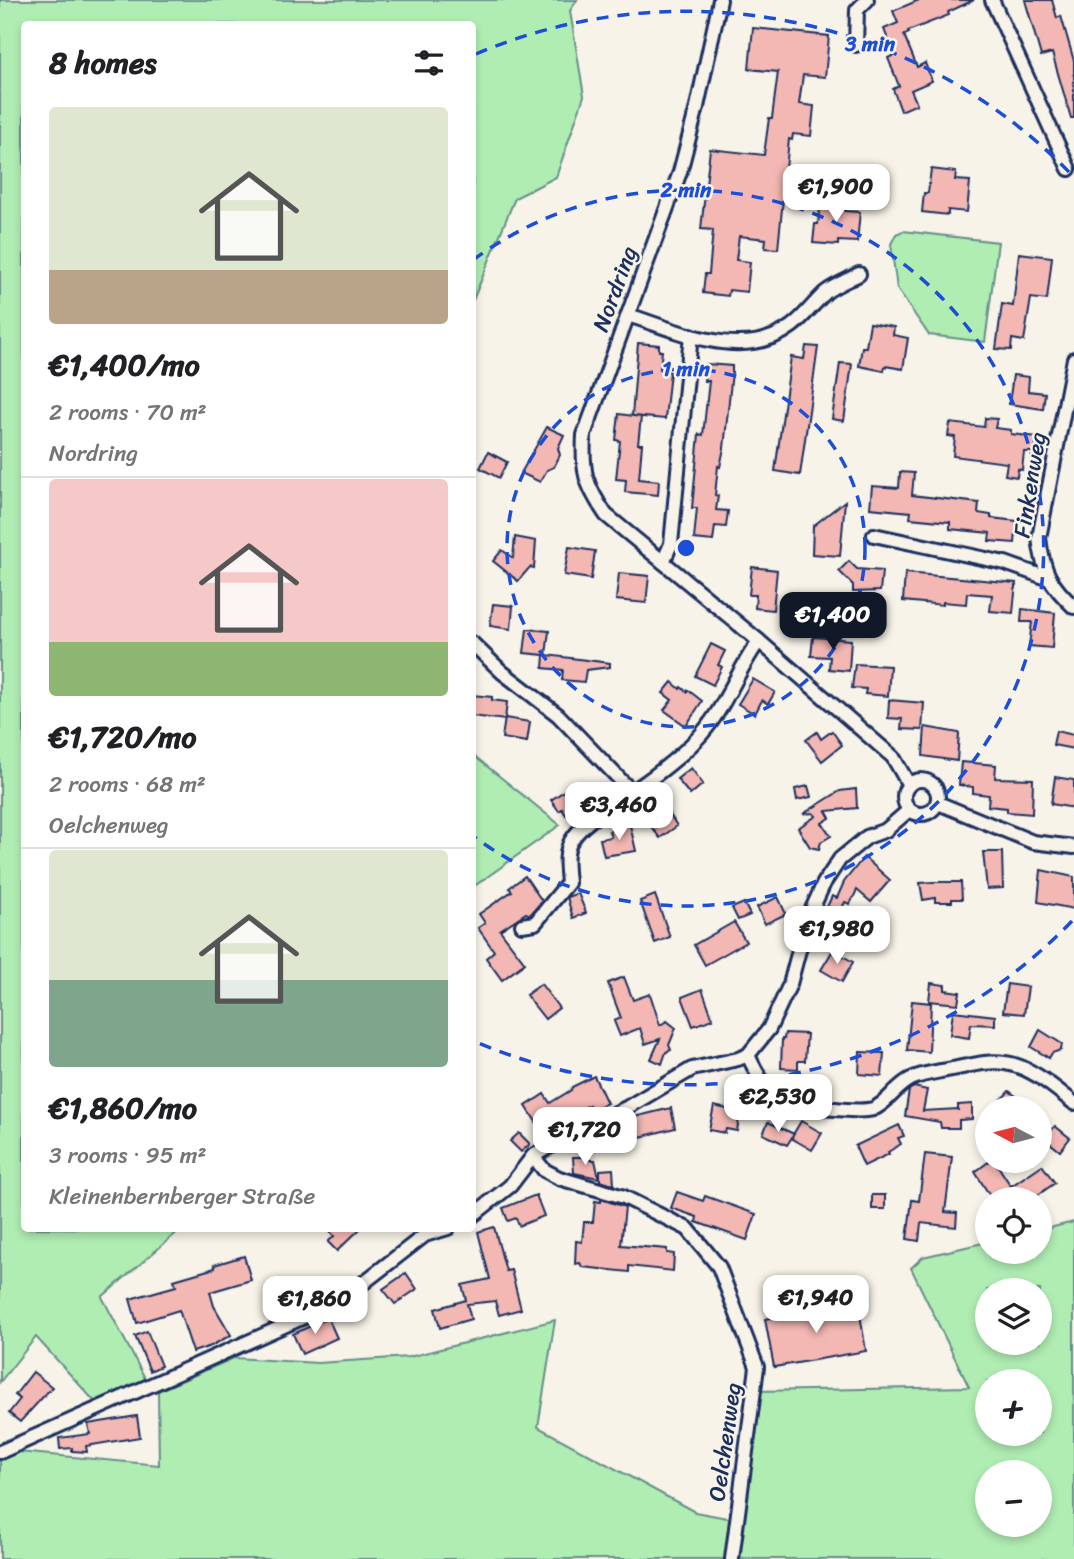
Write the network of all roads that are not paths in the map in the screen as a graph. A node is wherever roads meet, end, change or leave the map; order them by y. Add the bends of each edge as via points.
1 (720, 0) edge
2 (867, 0) edge
3 (992, 0) edge
4 (856, 45) dead end
5 (1069, 169) dead end
6 (859, 274) dead end
7 (628, 314) junction
8 (691, 335) junction
9 (1074, 359) edge
10 (874, 535) dead end
11 (663, 562) junction
12 (1047, 578) junction
13 (1074, 607) edge
14 (759, 641) junction
15 (476, 647) edge
16 (909, 785) junction
17 (632, 792) junction
18 (938, 803) junction
19 (909, 810) junction
20 (1074, 847) edge
21 (522, 925) dead end
22 (748, 1055) junction
23 (1074, 1103) edge
24 (533, 1156) junction
25 (476, 1213) edge
26 (435, 1232) edge
27 (0, 1452) edge
28 (732, 1559) edge

1 - 7 street, Nordring via 680,172
2 - 4 street via 857,10
3 - 5 street
6 - 8 street via 828,290 791,327 755,344
7 - 8 street
7 - 11 street, Nordring via 584,435 583,465 590,491 606,515
8 - 11 street via 671,544
9 - 12 street, Finkenweg via 1039,538
10 - 12 street via 1005,562
11 - 14 street, Nordring
12 - 13 street
14 - 16 street, Nordring via 893,757
14 - 17 street via 720,710 696,740
15 - 17 street via 558,715
16 - 18 street via 919,780 931,783 938,792
16 - 19 street via 904,797
17 - 21 street via 590,821 572,840 566,854 568,883 535,923
18 - 19 street via 925,815
18 - 20 street via 1033,842
19 - 22 street via 840,859 824,883 807,920 790,984 769,1029
22 - 23 street via 768,1088 790,1105 857,1111 873,1108 910,1079 1005,1063 1025,1069
22 - 24 street via 692,1069
24 - 25 street via 510,1186
24 - 28 street, Oelchenweg via 544,1170 559,1178 624,1197 688,1230 719,1267 757,1367
26 - 27 street via 340,1301

